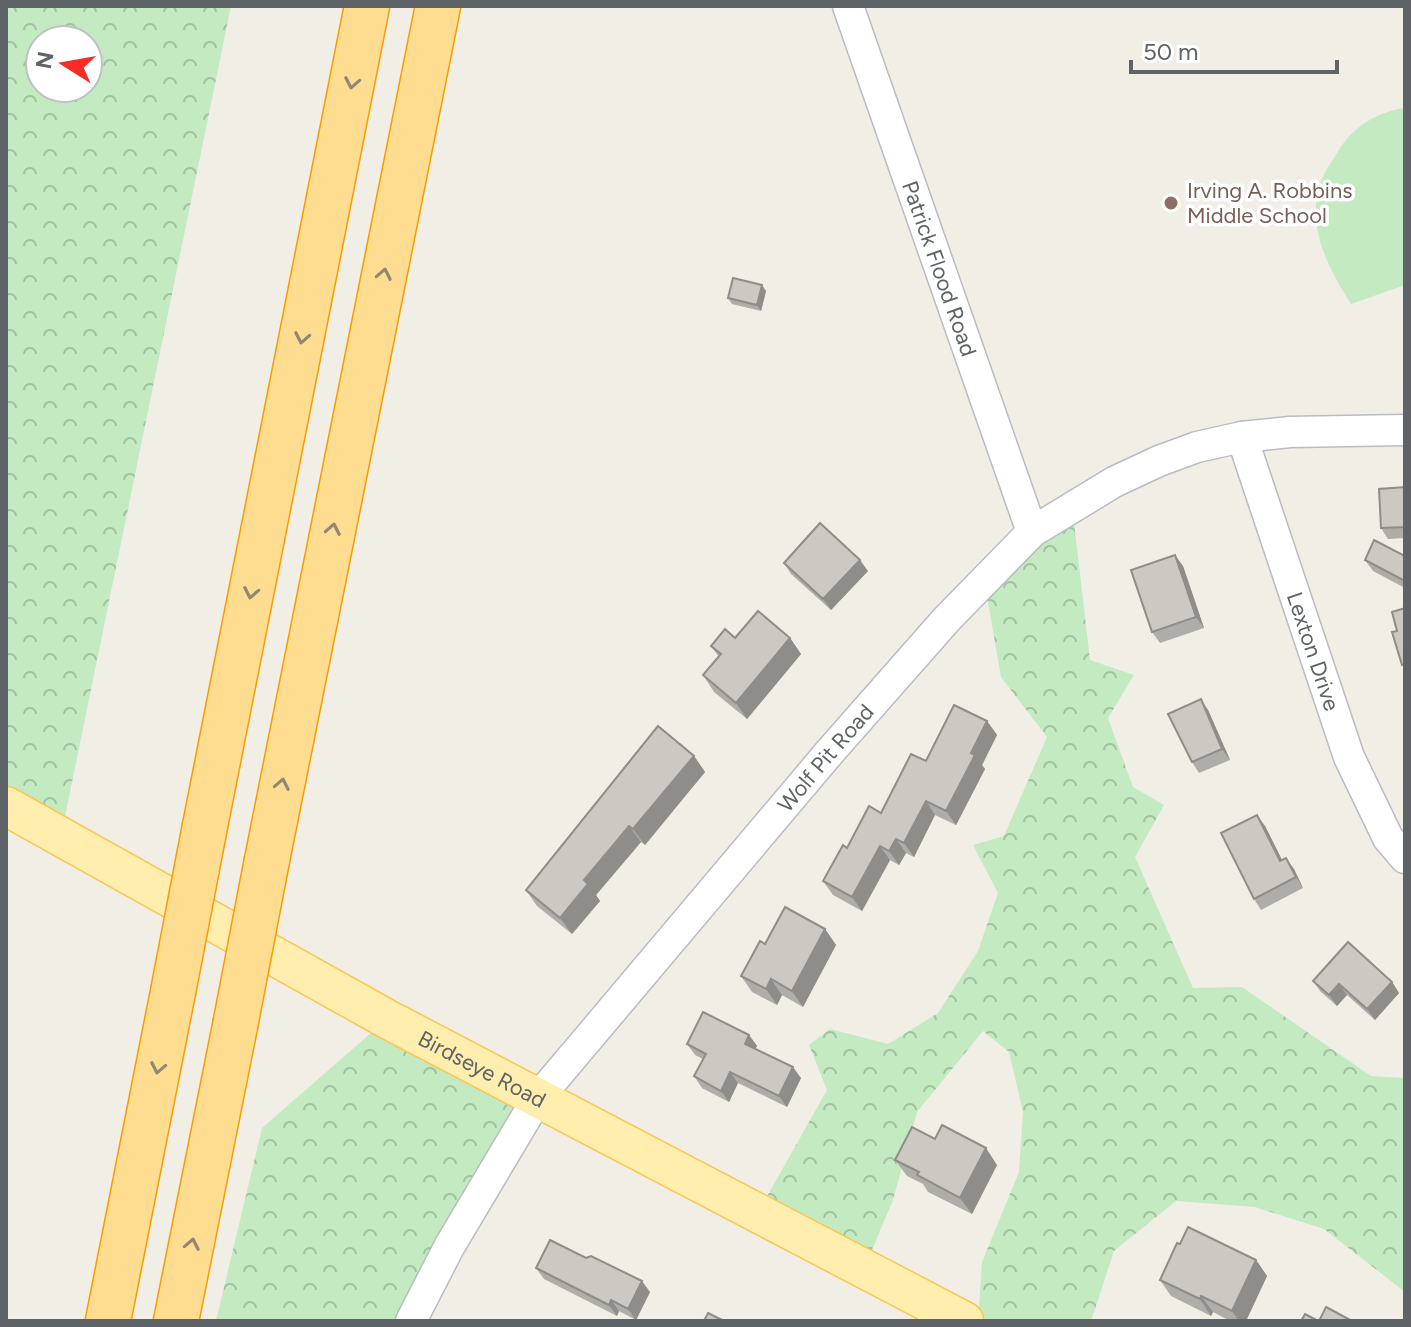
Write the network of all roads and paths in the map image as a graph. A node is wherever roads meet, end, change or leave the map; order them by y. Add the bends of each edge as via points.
1 (367, 6) edge
2 (438, 6) edge
3 (848, 6) edge
4 (1405, 430) edge
5 (1242, 437) junction
6 (1032, 532) junction
7 (6, 806) edge
8 (1405, 858) edge
9 (537, 1099) junction
10 (108, 1321) edge
11 (176, 1321) edge
12 (411, 1321) edge
13 (964, 1321) edge

1 -> 10 highway, bridge
11 -> 2 highway, bridge
3 - 6 street, Patrick Flood Road
4 - 5 street, Wolf Pit Road
5 - 6 street, Wolf Pit Road via 1159,461
5 - 8 street, Lexton Drive via 1349,757 1388,838
6 - 9 street, Wolf Pit Road via 836,744
7 - 9 main road, Birdseye Road
9 - 12 street, Wolf Pit Road via 455,1235
9 - 13 main road, Birdseye Road

